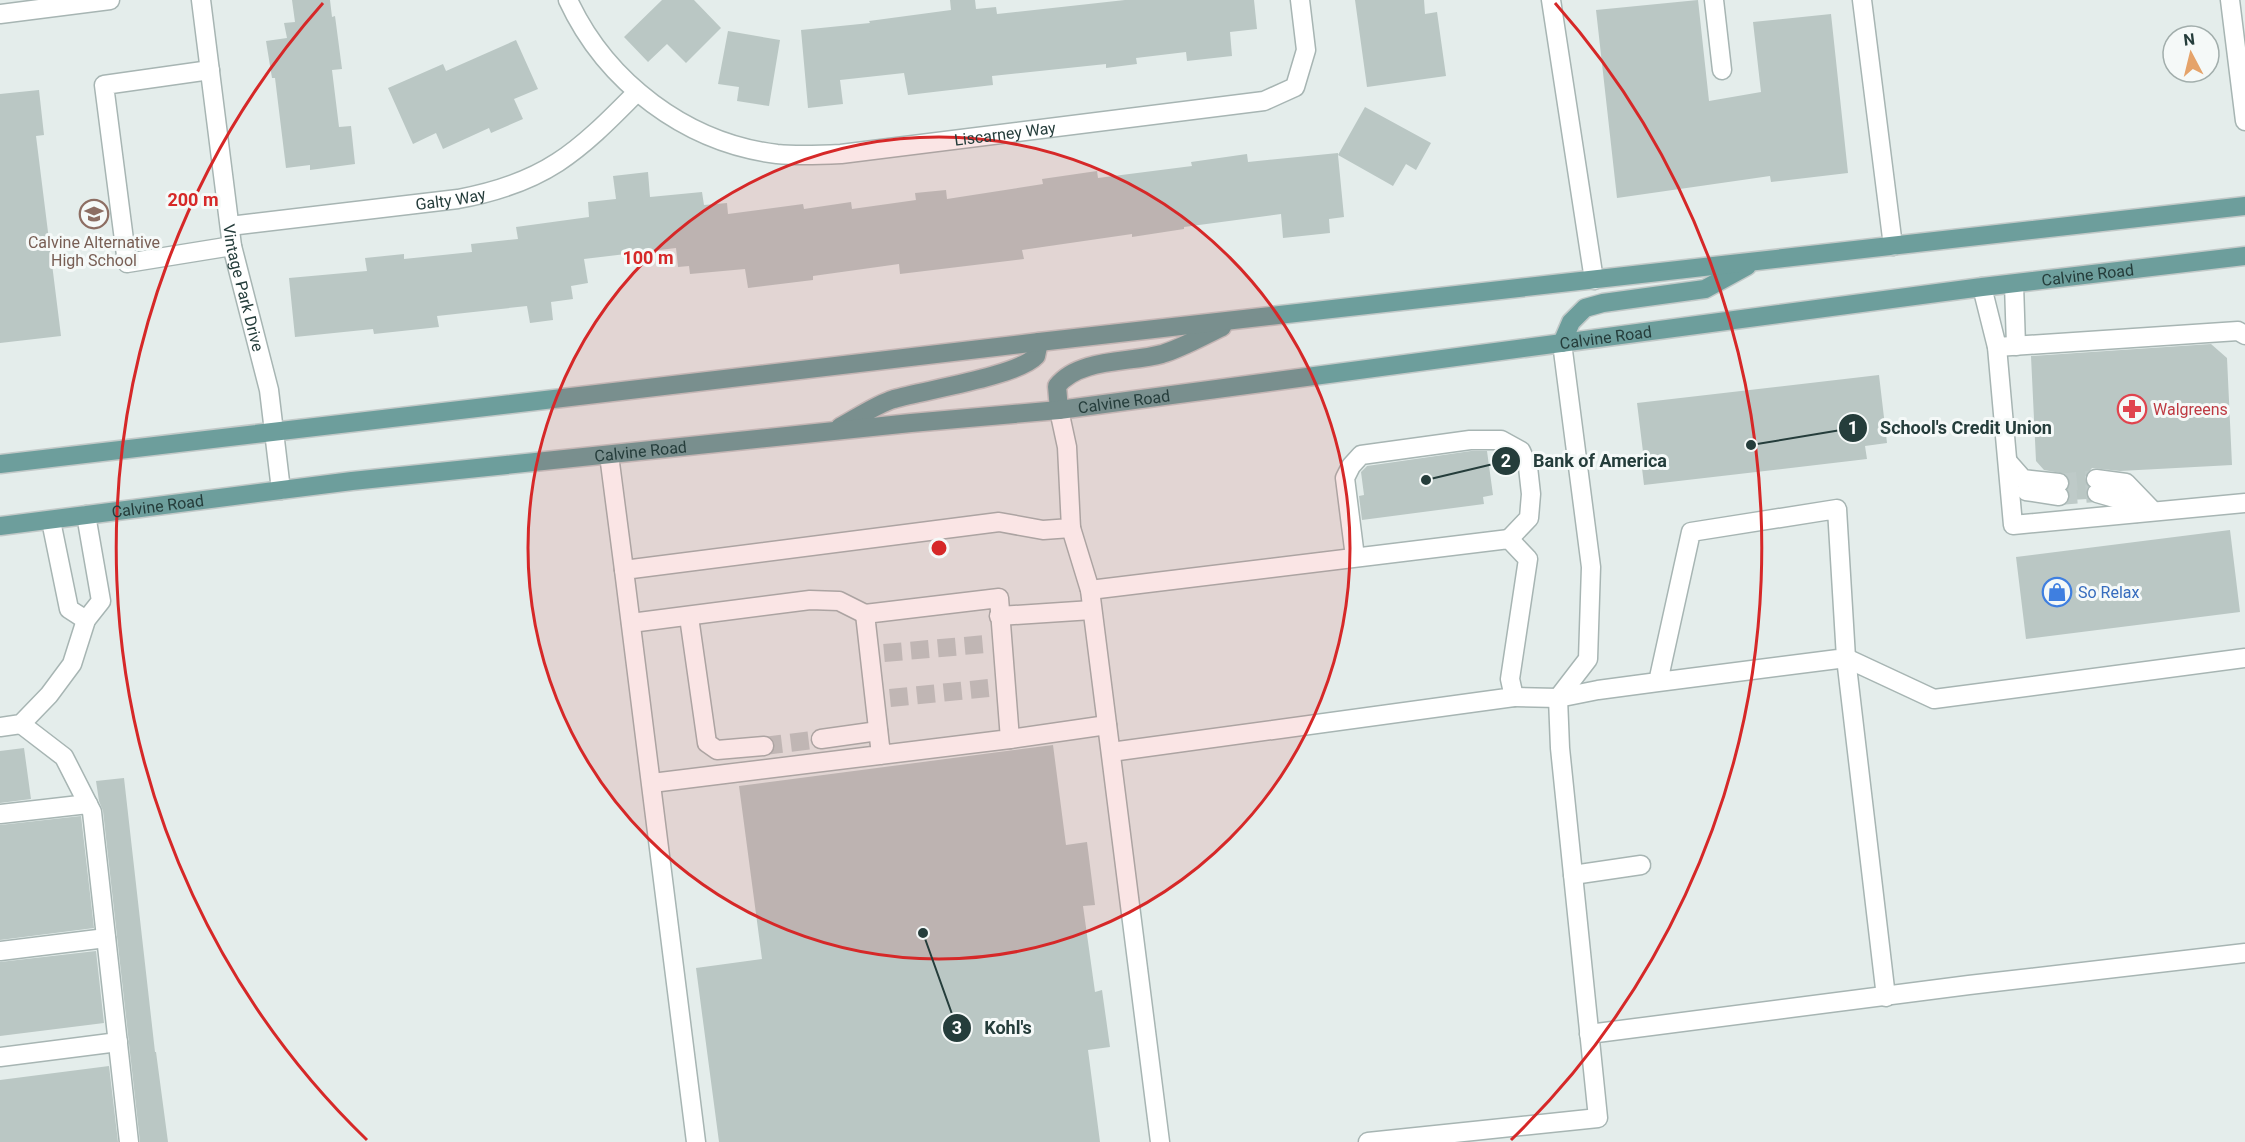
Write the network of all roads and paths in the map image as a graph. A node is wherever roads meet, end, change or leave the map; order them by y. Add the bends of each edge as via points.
1 (110, 0) edge
2 (201, 0) edge
3 (568, 0) edge
4 (1300, 0) edge
5 (1551, 0) edge
6 (1714, 0) edge
7 (1862, 0) edge
8 (2230, 0) edge
9 (0, 14) edge
10 (2241, 59) edge
11 (210, 70) junction
12 (1722, 70) dead end
13 (637, 92) junction
14 (2245, 121) edge
15 (2245, 206) edge
16 (230, 226) junction
17 (232, 246) junction
18 (1893, 246) junction
19 (2245, 256) edge
20 (1757, 261) junction
21 (1594, 280) junction
22 (2014, 284) junction
23 (1982, 287) junction
24 (1240, 320) junction
25 (2241, 333) edge
26 (1039, 342) junction
27 (1562, 342) junction
28 (2016, 346) junction
29 (1997, 347) junction
30 (1059, 410) junction
31 (274, 432) junction
32 (830, 432) junction
33 (609, 455) junction
34 (2008, 462) junction
35 (0, 464) edge
36 (2009, 482) junction
37 (2097, 486) tunnel mouth
38 (281, 490) junction
39 (2245, 502) edge
40 (2145, 512) junction
41 (86, 515) junction
42 (51, 521) junction
43 (0, 526) edge
44 (1071, 528) junction
45 (1509, 538) junction
46 (1355, 557) junction
47 (624, 570) junction
48 (1090, 590) junction
49 (1092, 610) junction
50 (865, 614) junction
51 (999, 616) junction
52 (689, 617) junction
53 (86, 620) junction
54 (631, 623) junction
55 (1846, 658) junction
56 (2245, 658) edge
57 (1658, 682) junction
58 (1514, 697) junction
59 (1558, 698) junction
60 (21, 724) junction
61 (1107, 725) junction
62 (0, 727) edge
63 (878, 731) junction
64 (821, 739) tunnel mouth
65 (1010, 739) junction
66 (764, 747) tunnel mouth
67 (1111, 752) junction
68 (881, 755) junction
69 (652, 783) junction
70 (88, 804) junction
71 (0, 814) edge
72 (1641, 865) dead end
73 (1574, 875) junction
74 (106, 938) junction
75 (0, 951) edge
76 (2245, 953) edge
77 (1886, 998) junction
78 (1589, 1034) junction
79 (118, 1042) junction
80 (0, 1056) edge
81 (129, 1142) edge
82 (696, 1142) edge
83 (1160, 1142) edge
84 (1368, 1142) edge

1 - 9 street
2 - 11 street, Vintage Park Drive
3 - 13 street via 592,43
4 - 13 street, Liscarney Way via 1306,50 1296,87 1264,101 808,155 744,148 671,117
5 - 21 street
6 - 12 street
7 - 18 street
8 - 10 street
10 - 14 street
11 - 16 street, Vintage Park Drive
11 - 17 street via 104,85 127,263
13 - 16 street, Galty Way via 570,156 516,184 458,199
15 - 18 main road
16 - 17 street, Vintage Park Drive
17 - 31 street, Vintage Park Drive via 269,390
18 - 20 main road
19 - 22 main road, Calvine Road
20 - 21 main road
20 - 27 main road via 1705,289 1585,308 1571,322
21 - 24 main road
22 - 23 main road, Calvine Road
22 - 28 street
23 - 27 main road, Calvine Road
23 - 29 street
24 - 26 main road
24 - 30 main road via 1163,354 1079,369 1064,376 1057,386
25 - 28 street
26 - 31 main road
26 - 32 main road via 1036,356 1022,365 1000,374 891,400
27 - 30 main road, Calvine Road
27 - 59 street via 1591,567 1588,660
28 - 29 street
29 - 34 street
30 - 32 main road, Calvine Road
30 - 44 street via 1067,447
31 - 35 main road
31 - 38 street, Vintage Park Drive
32 - 33 main road, Calvine Road
33 - 38 main road, Calvine Road
33 - 47 street
34 - 36 street
34 - 36 street via 2023,479 2059,489 2023,491
36 - 40 street via 2013,525
37 - 40 street
38 - 41 main road, Calvine Road
39 - 40 street
41 - 42 main road, Calvine Road
41 - 53 street via 101,601
42 - 43 main road, Calvine Road
42 - 53 street via 69,609
44 - 47 street via 1043,530 999,522
44 - 48 street
45 - 46 street
45 - 46 street via 1529,518 1532,494 1528,467 1521,451 1501,440 1470,440 1361,456 1351,466 1345,478
45 - 58 street via 1528,559 1510,679
46 - 48 street
47 - 54 street
48 - 49 street
49 - 51 street
49 - 61 street
50 - 51 street via 999,598
50 - 52 street via 839,601 810,600
50 - 63 street via 877,653 883,699
51 - 65 street via 994,643 997,688
52 - 54 street
52 - 66 street via 707,743 717,750
53 - 60 street via 72,663
54 - 69 street
55 - 56 street via 1934,699
55 - 57 street
55 - 57 street via 1837,509 1690,532
55 - 77 street
57 - 59 street
58 - 59 street
58 - 67 street
59 - 73 street
60 - 62 street
60 - 70 street via 64,757
61 - 65 street
61 - 67 street
63 - 64 street
63 - 68 street
65 - 68 street
67 - 83 street
68 - 69 street
69 - 82 street
70 - 71 street
70 - 74 street
72 - 73 street
73 - 78 street
74 - 75 street
74 - 79 street
76 - 77 street
77 - 78 street
78 - 84 street via 1598,1118
79 - 80 street
79 - 81 street

